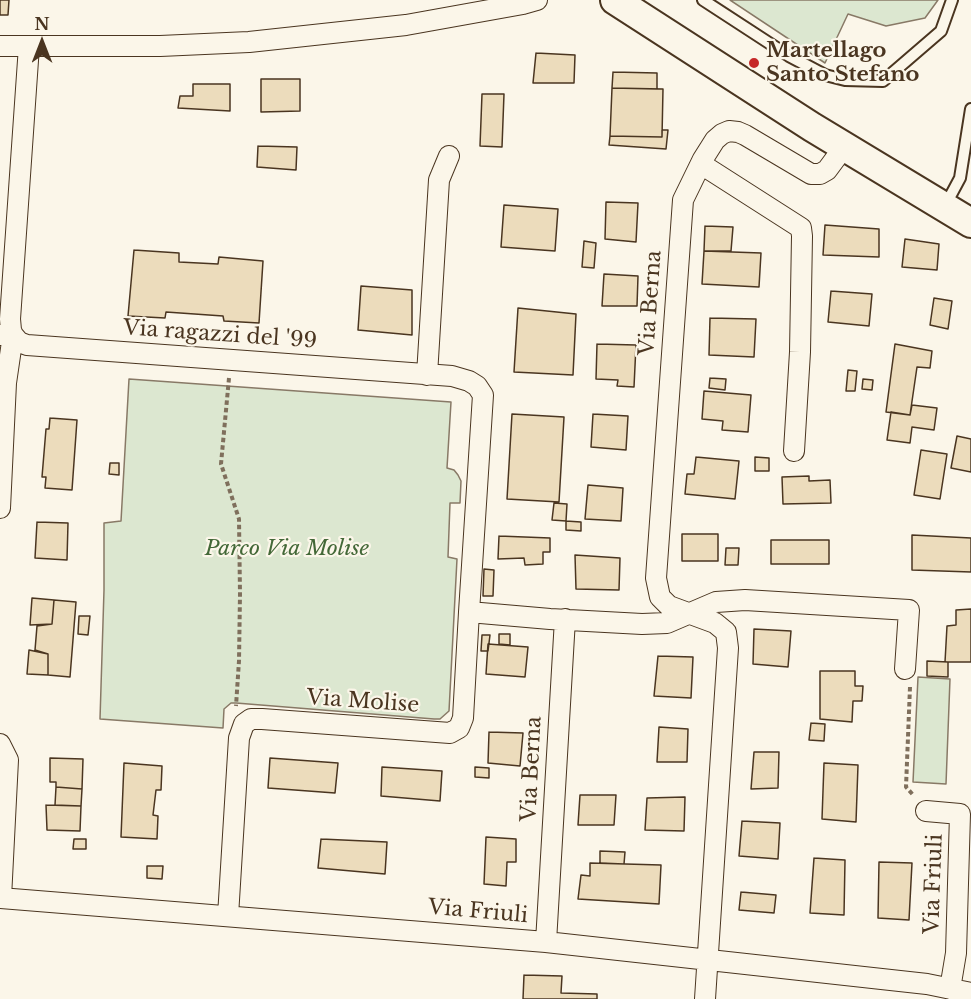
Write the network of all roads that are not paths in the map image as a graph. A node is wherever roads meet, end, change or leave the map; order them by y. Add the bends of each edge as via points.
1 (537, 0) edge
2 (615, 0) edge
3 (703, 0) edge
4 (952, 0) edge
5 (0, 46) edge
6 (29, 46) junction
7 (971, 109) edge
8 (844, 147) junction
9 (449, 156) dead end
10 (701, 164) junction
11 (945, 207) junction
12 (971, 224) edge
13 (7, 335) edge
14 (427, 375) junction
15 (794, 451) dead end
16 (0, 508) edge
17 (469, 612) junction
18 (691, 613) junction
19 (565, 619) junction
20 (905, 669) road end
21 (0, 744) edge
22 (926, 811) dead end
23 (0, 898) edge
24 (228, 916) junction
25 (546, 942) junction
26 (708, 960) junction
27 (950, 988) junction
28 (971, 993) edge
29 (705, 999) edge

1 - 6 street via 406,25 249,42
2 - 8 main road
3 - 4 lane via 825,75 844,80 884,81 941,31
5 - 6 street
6 - 13 street via 11,330
7 - 11 lane via 960,178
8 - 10 street, Via Berna via 827,170 811,174 745,135 729,131 715,141
8 - 11 main road
9 - 14 street via 439,180
10 - 15 street via 801,228
10 - 18 street, Via Berna via 683,200 656,578 660,597 669,606
11 - 12 main road
13 - 14 street, Via ragazzi del '99 via 27,345
13 - 16 street
14 - 17 street, Via ragazzi del '99 via 469,381 483,395
17 - 19 street
17 - 24 street, Via Molise via 463,718 459,728 450,733 262,719 244,724 239,738
18 - 19 street via 668,623
18 - 20 street via 716,602 745,600 909,610
18 - 26 street, Via Berna via 726,632 728,648
19 - 25 street, Via Berna
21 - 23 street via 8,760
22 - 27 street, Via Friuli via 960,814 956,953
23 - 24 street, Via Friuli
24 - 25 street, Via Friuli
25 - 26 street, Via Friuli
26 - 27 street, Via Friuli
26 - 29 street, Via Berna
27 - 28 street, Via Friuli

